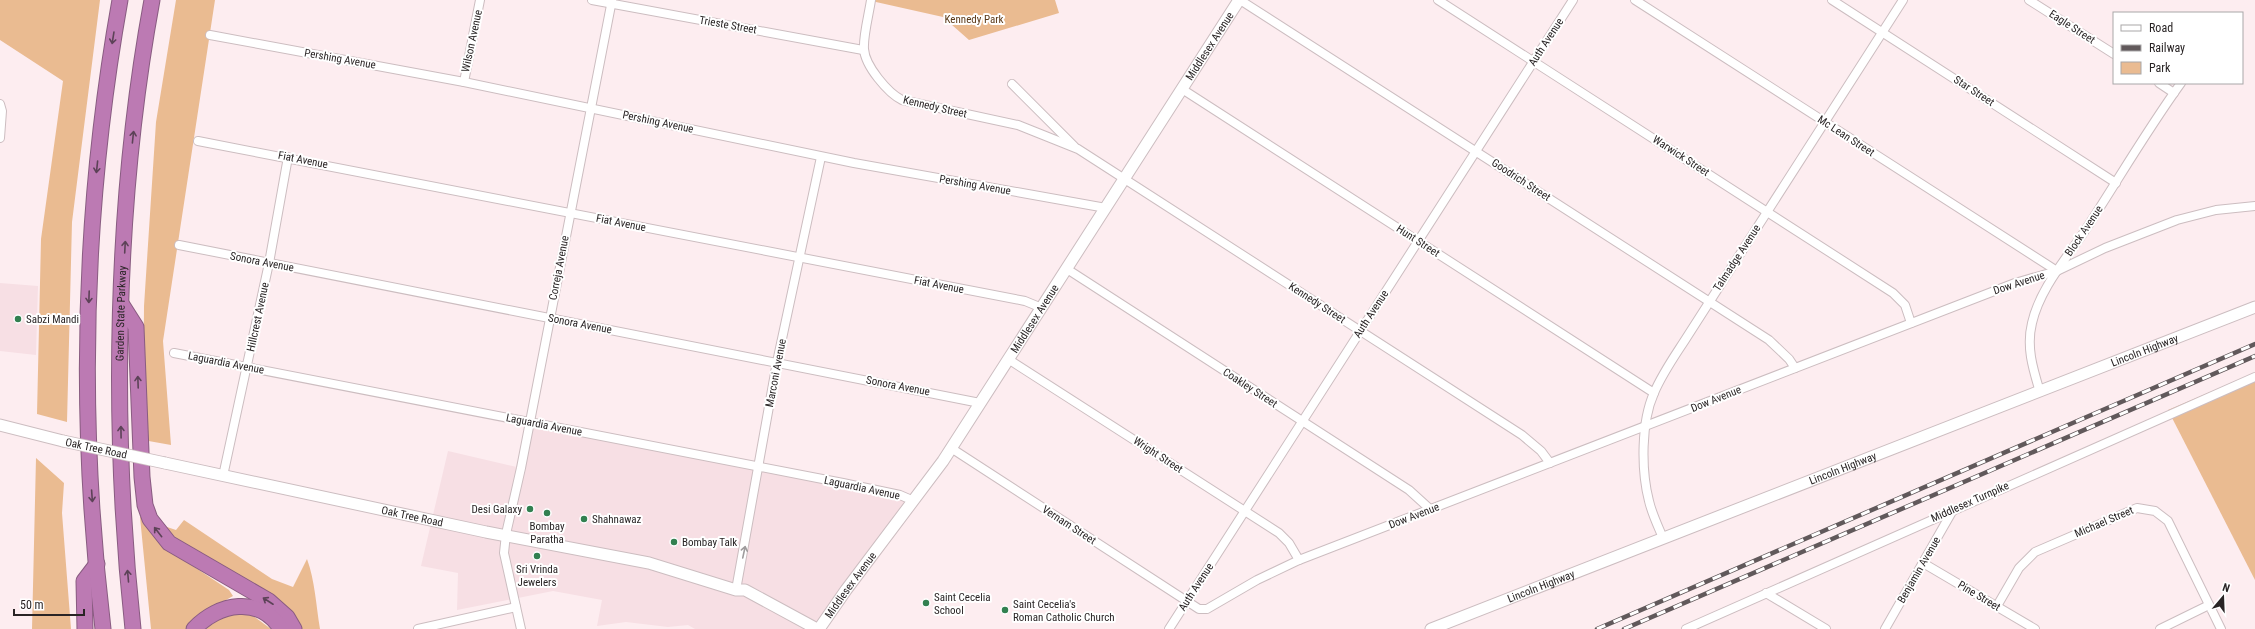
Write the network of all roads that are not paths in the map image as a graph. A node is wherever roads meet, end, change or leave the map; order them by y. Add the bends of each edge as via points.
1 (120, 0) edge
2 (152, 0) edge
3 (480, 0) edge
4 (592, 0) edge
5 (871, 0) edge
6 (1240, 0) edge
7 (1438, 0) edge
8 (1573, 0) edge
9 (1635, 0) edge
10 (1832, 0) edge
11 (1903, 0) edge
12 (2029, 0) edge
13 (611, 2) edge
14 (1882, 32) junction
15 (210, 35) dead end
16 (864, 50) junction
17 (2113, 53) edge
18 (1534, 62) junction
19 (464, 82) junction
20 (1012, 84) dead end
21 (2160, 84) edge
22 (2180, 84) edge
23 (1182, 89) junction
24 (2174, 93) junction
25 (0, 104) edge
26 (590, 108) junction
27 (1825, 122) junction
28 (0, 138) edge
29 (198, 141) dead end
30 (1078, 149) junction
31 (1476, 151) junction
32 (288, 157) junction
33 (821, 157) junction
34 (1125, 178) junction
35 (2116, 183) junction
36 (2255, 206) edge
37 (1106, 208) junction
38 (1767, 212) junction
39 (570, 213) junction
40 (1418, 241) junction
41 (179, 245) dead end
42 (800, 258) junction
43 (269, 263) junction
44 (1066, 269) junction
45 (2057, 271) junction
46 (1709, 302) junction
47 (122, 305) junction
48 (2255, 307) edge
49 (1042, 308) junction
50 (550, 318) junction
51 (1911, 323) junction
52 (1360, 331) junction
53 (174, 353) dead end
54 (1008, 359) junction
55 (777, 362) junction
56 (248, 367) junction
57 (1795, 368) junction
58 (2255, 377) edge
59 (2040, 392) junction
60 (1654, 393) junction
61 (980, 403) junction
62 (1302, 421) junction
63 (529, 422) junction
64 (0, 425) edge
65 (1645, 427) junction
66 (951, 448) junction
67 (1550, 463) junction
68 (759, 466) junction
69 (223, 476) junction
70 (914, 501) junction
71 (1431, 510) junction
72 (1953, 510) junction
73 (1245, 511) junction
74 (506, 534) junction
75 (1663, 538) junction
76 (1299, 560) junction
77 (1923, 563) junction
78 (96, 564) junction
79 (736, 590) junction
80 (1766, 593) junction
81 (1187, 601) junction
82 (2209, 605) junction
83 (1997, 606) junction
84 (516, 607) junction
85 (85, 629) edge
86 (103, 629) edge
87 (133, 629) edge
88 (194, 629) edge
89 (281, 629) edge
90 (294, 629) edge
91 (418, 629) edge
92 (521, 629) edge
93 (818, 629) edge
94 (1169, 629) edge
95 (1431, 629) edge
96 (1686, 629) edge
97 (1826, 629) edge
98 (1885, 629) edge
99 (2034, 629) edge
100 (2160, 629) edge
101 (2221, 629) edge

1 -> 78 highway via 105,100 93,222 88,338 88,435
47 -> 2 highway, Garden State Parkway via 133,135 140,68
3 - 19 street, Wilson Avenue
4 - 13 street, Trieste Street
5 - 16 street, Kennedy Street
6 - 23 street, Middlesex Avenue
6 - 31 street, Goodrich Street
7 - 18 street, Warwick Street
8 - 18 street, Auth Avenue
9 - 27 street, Mc Lean Street
10 - 14 street, Star Street
11 - 14 street, Talmadge Avenue
12 - 17 street, Eagle Street
13 - 16 street, Trieste Street
13 - 26 street, Correja Avenue
14 - 27 street, Talmadge Avenue
14 - 35 street, Star Street
15 - 19 street, Pershing Avenue
16 - 30 street, Kennedy Street via 869,65 878,78 902,100 1018,125
18 - 31 street, Auth Avenue
18 - 38 street, Warwick Street
19 - 26 street, Pershing Avenue
20 - 30 street, Kennedy Street
21 - 24 street
22 - 24 street, Block Avenue
23 - 34 street, Middlesex Avenue
23 - 40 street, Hunt Street
24 - 35 street, Block Avenue
25 - 28 street
26 - 33 street, Pershing Avenue
26 - 39 street, Correja Avenue
27 - 38 street, Talmadge Avenue
27 - 45 street, Mc Lean Street
29 - 32 street, Fiat Avenue
30 - 34 street, Kennedy Street
31 - 40 street, Auth Avenue
31 - 46 street, Goodrich Street
32 - 39 street, Fiat Avenue
32 - 43 street, Hillcrest Avenue
33 - 37 street, Pershing Avenue
33 - 42 street, Marconi Avenue
34 - 37 street, Middlesex Avenue
34 - 52 street, Kennedy Street
35 - 45 street, Block Avenue
36 - 45 street, Dow Avenue via 2216,210 2177,220 2105,248
37 - 44 street, Middlesex Avenue
38 - 46 street, Talmadge Avenue
38 - 51 street, Warwick Street via 1897,296 1905,305
39 - 42 street, Fiat Avenue
39 - 50 street, Correja Avenue
40 - 52 street, Auth Avenue
40 - 60 street, Hunt Street
41 - 43 street, Sonora Avenue
42 - 49 street, Fiat Avenue via 1025,301
42 - 55 street, Marconi Avenue
43 - 50 street, Sonora Avenue
43 - 56 street, Hillcrest Avenue
44 - 49 street, Middlesex Avenue
44 - 62 street, Coakley Street
45 - 51 street, Dow Avenue via 2015,283
45 - 59 street, Block Avenue via 2037,307 2030,331 2030,356
46 - 57 street, Goodrich Street via 1769,340
46 - 60 street, Talmadge Avenue
87 -> 47 highway, Garden State Parkway via 122,493
90 -> 47 highway via 275,605 169,543 150,519 142,482 136,327
48 - 59 street, Lincoln Highway
49 - 54 street, Middlesex Avenue
50 - 55 street, Sonora Avenue
50 - 63 street, Correja Avenue
51 - 57 street, Dow Avenue
52 - 62 street, Auth Avenue
52 - 67 street, Kennedy Street via 1529,440 1545,454
53 - 56 street, Laguardia Avenue
54 - 61 street, Middlesex Avenue
54 - 73 street, Wright Street
55 - 61 street, Sonora Avenue
55 - 68 street, Marconi Avenue
56 - 63 street, Laguardia Avenue
56 - 69 street, Hillcrest Avenue
57 - 65 street, Dow Avenue
58 - 72 street, Middlesex Turnpike
59 - 75 street, Lincoln Highway
60 - 65 street, Talmadge Avenue
61 - 66 street, Middlesex Avenue
62 - 71 street, Coakley Street via 1416,495
62 - 73 street, Auth Avenue
63 - 68 street, Laguardia Avenue
63 - 74 street, Correja Avenue
64 - 69 street, Oak Tree Road, bridge
65 - 67 street, Dow Avenue
65 - 75 street, Talmadge Avenue via 1647,494
66 - 70 street, Middlesex Avenue
66 - 81 street, Vernam Street
67 - 71 street, Dow Avenue
68 - 70 street, Laguardia Avenue via 900,495
79 -> 68 street, Marconi Avenue
69 - 74 street, Oak Tree Road via 486,532
70 - 93 street, Middlesex Avenue
71 - 76 street, Dow Avenue
72 - 77 street, Benjamin Avenue
72 - 80 street, Middlesex Turnpike
73 - 76 street, Wright Street via 1285,538
73 - 81 street, Auth Avenue
74 - 79 street, Oak Tree Road via 649,562
74 - 84 street, Correja Avenue via 504,553
75 - 95 street, Lincoln Highway
76 - 81 street, Dow Avenue via 1257,580 1207,609 1199,609
77 - 83 street, Pine Street
77 - 98 street, Benjamin Avenue
78 - 85 highway via 84,581
78 - 86 highway
79 - 93 street, Oak Tree Road via 745,590
80 - 96 street, Middlesex Turnpike
80 - 97 street
81 - 94 street, Auth Avenue
82 - 83 street, Michael Street via 2168,521 2155,511 2137,508 2034,552 2019,568
82 - 100 street
82 - 101 street, Michael Street
83 - 99 street, Pine Street
84 - 91 street
84 - 92 street, Correja Avenue
88 - 89 highway via 216,611 241,606 265,613

